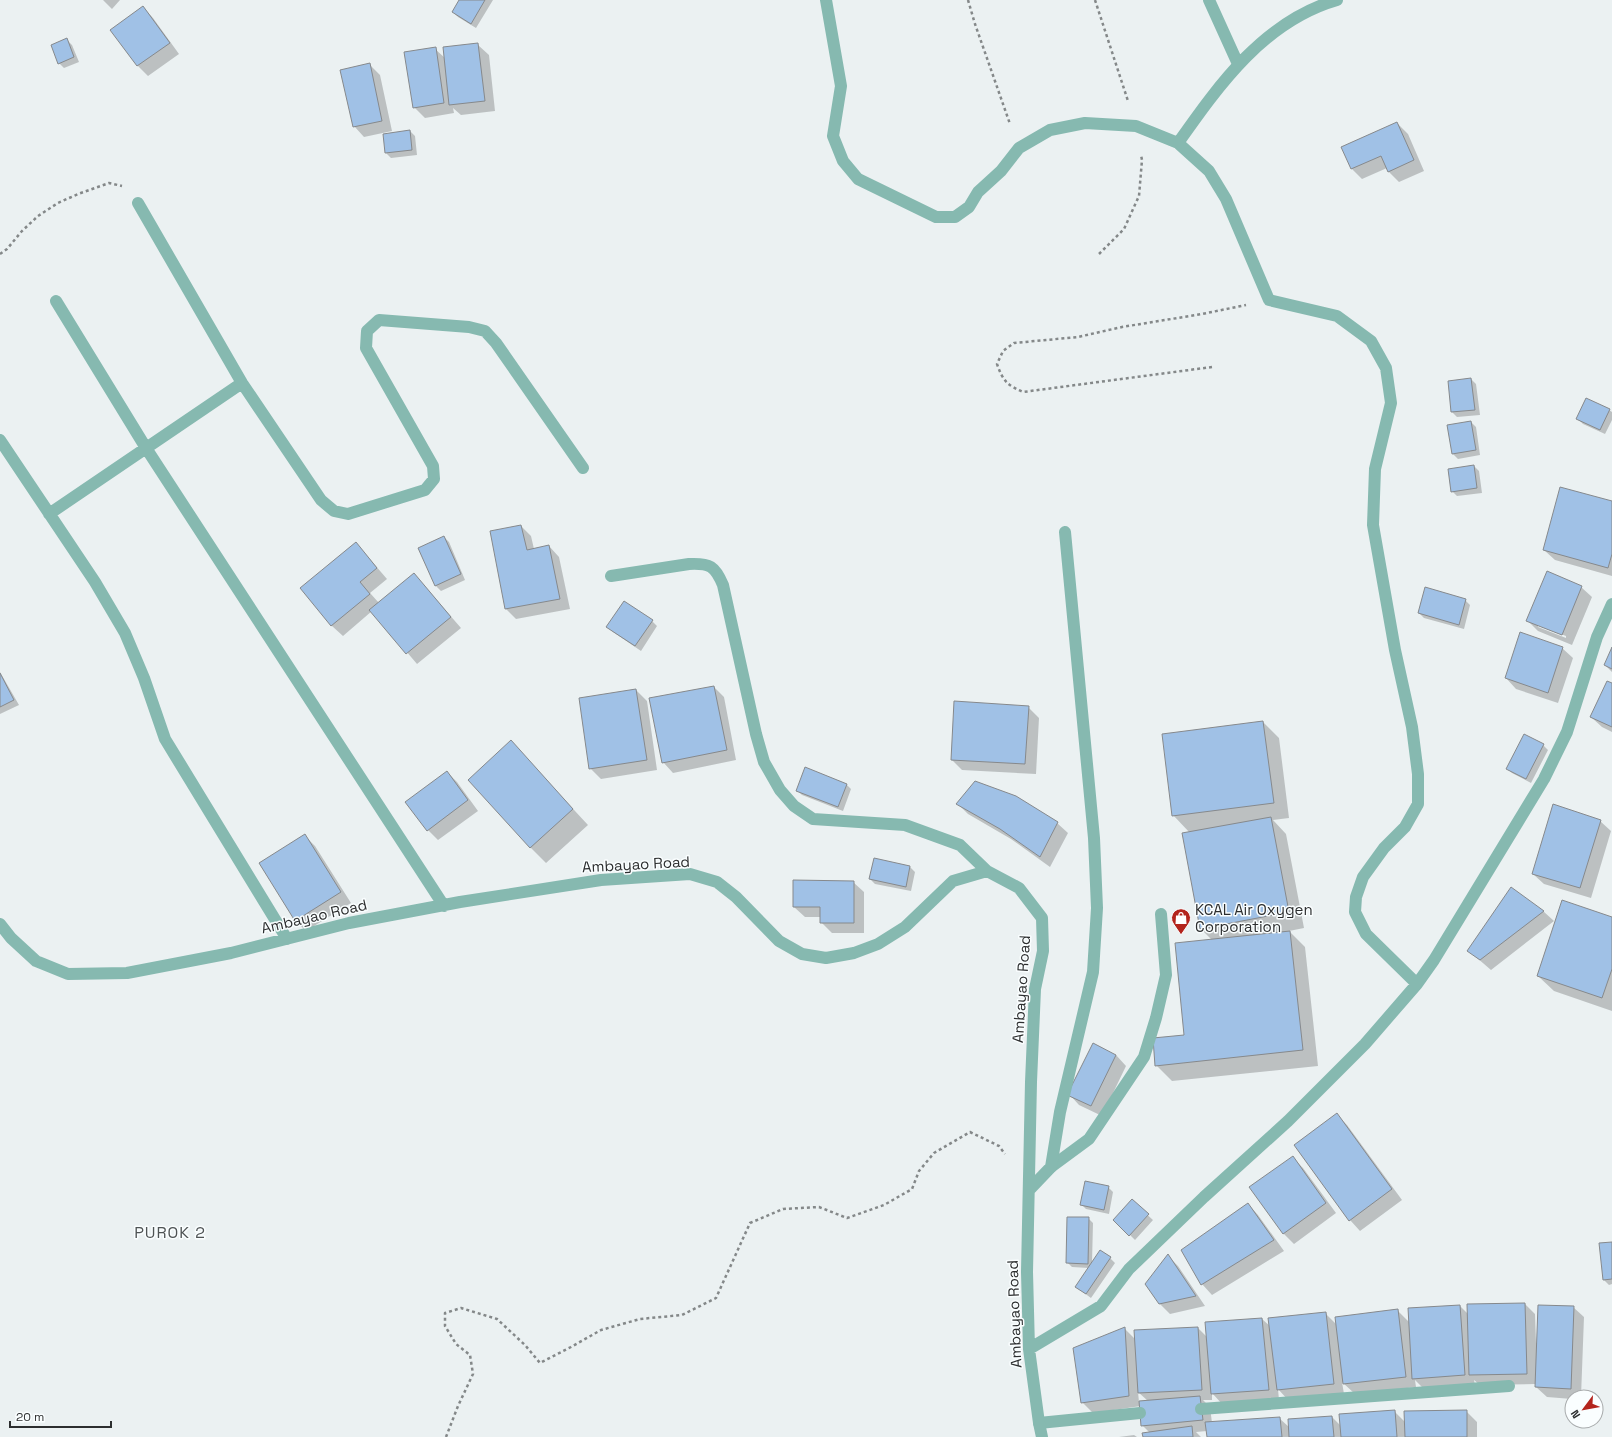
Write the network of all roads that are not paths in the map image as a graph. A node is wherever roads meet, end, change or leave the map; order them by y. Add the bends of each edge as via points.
1 (826, 0) edge
2 (1208, 0) edge
3 (1337, 0) edge
4 (1238, 64) junction
5 (1178, 143) junction
6 (138, 203) road end
7 (56, 301) dead end
8 (242, 384) junction
9 (0, 440) edge
10 (146, 448) junction
11 (583, 468) dead end
12 (49, 514) junction
13 (1065, 532) dead end
14 (611, 576) dead end
15 (1612, 604) edge
16 (987, 871) junction
17 (444, 906) junction
18 (1161, 914) dead end
19 (0, 924) edge
20 (287, 939) junction
21 (1417, 984) junction
22 (1051, 1167) junction
23 (1030, 1189) junction
24 (1029, 1349) junction
25 (1509, 1386) dead end
26 (1202, 1409) dead end
27 (1140, 1414) dead end
28 (1039, 1423) junction
29 (1042, 1437) edge

1 - 5 street via 841,86 833,136 843,161 858,179 936,217 955,217 969,207 978,192 1001,172 1019,148 1050,130 1085,123 1136,126
2 - 4 street
3 - 4 street via 1292,19
4 - 5 street via 1211,96
5 - 21 street via 1209,171 1226,199 1269,300 1337,316 1370,341 1386,368 1391,403 1375,469 1373,524 1395,650 1412,727 1418,774 1418,804 1405,827 1384,848 1363,877 1356,897 1355,912 1366,934
6 - 8 street
7 - 10 street
8 - 10 street
8 - 11 street via 321,500 334,511 348,514 425,490 434,479 433,466 366,348 368,331 380,320 485,331
9 - 12 street
10 - 12 street
10 - 17 street
12 - 20 street via 95,582 125,633 144,678 165,740
13 - 22 street via 1094,838 1097,908 1093,972 1060,1112
14 - 16 street via 689,564 710,566 717,572 723,585 764,762 780,790 794,806 813,819 905,825 960,845
15 - 21 street via 1597,637 1567,732 1544,780
16 - 17 street, Ambayao Road via 953,881 905,927 878,944 854,953 826,958 802,954 779,941 736,897 717,882 690,874 601,880
16 - 23 street, Ambayao Road via 1019,888 1042,918 1043,951 1035,989
17 - 20 street, Ambayao Road via 349,923
18 - 22 street via 1166,975 1144,1057 1089,1139
19 - 20 street, Ambayao Road via 36,961 68,974 128,973 232,953
21 - 24 street via 1365,1044 1288,1121 1130,1268 1101,1306
22 - 23 street
23 - 24 street, Ambayao Road via 1027,1272
24 - 28 street, Ambayao Road
25 - 26 street
27 - 28 street
28 - 29 street, Ambayao Road

